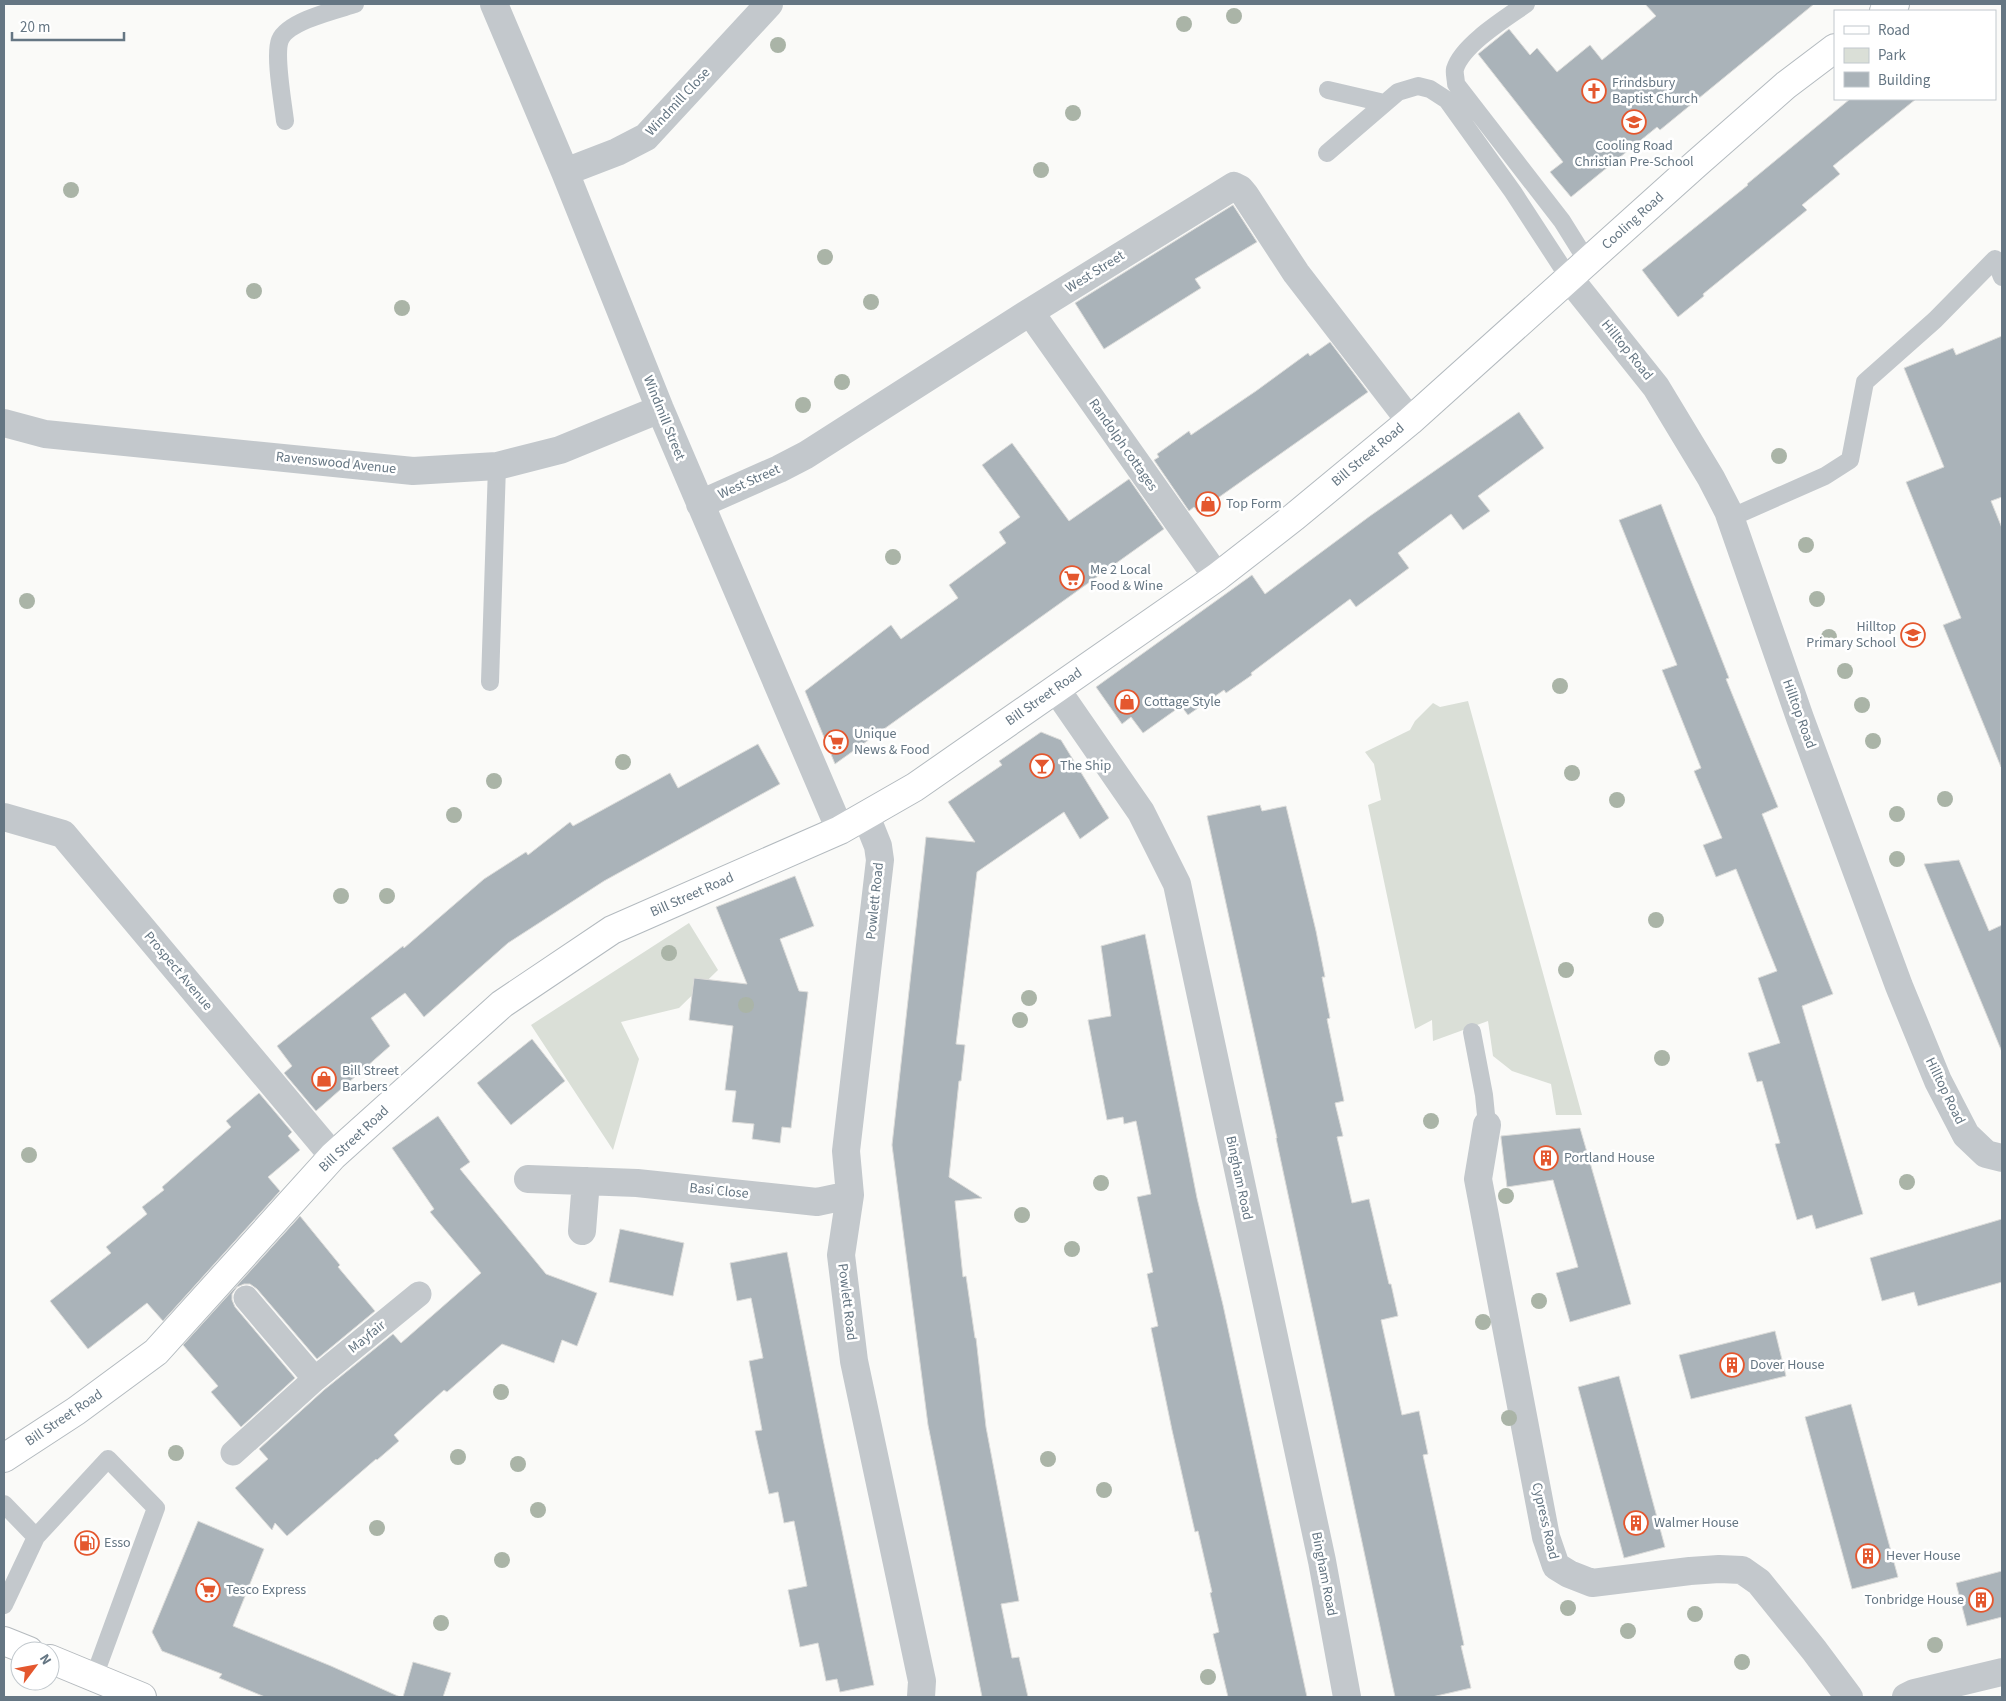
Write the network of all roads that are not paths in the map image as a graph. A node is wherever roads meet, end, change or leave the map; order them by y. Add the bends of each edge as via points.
1 (355, 4) edge
2 (494, 4) edge
3 (770, 4) edge
4 (1526, 4) edge
5 (1834, 49) edge
6 (1328, 90) dead end
7 (1384, 102) junction
8 (286, 121) dead end
9 (1327, 153) dead end
10 (566, 172) junction
11 (1578, 270) junction
12 (2002, 277) edge
13 (1030, 312) junction
14 (1435, 399) joint
15 (660, 409) junction
16 (1410, 421) junction
17 (4, 423) edge
18 (497, 466) junction
19 (700, 504) junction
20 (1730, 518) junction
21 (1216, 577) junction
22 (490, 682) dead end
23 (1056, 689) junction
24 (866, 816) junction
25 (4, 817) edge
26 (840, 830) junction
27 (1472, 1032) dead end
28 (1487, 1125) joint
29 (333, 1156) junction
30 (2002, 1158) edge
31 (528, 1179) dead end
32 (586, 1181) junction
33 (850, 1195) junction
34 (582, 1231) dead end
35 (419, 1294) dead end
36 (246, 1298) dead end
37 (314, 1379) junction
38 (234, 1453) dead end
39 (4, 1458) edge
40 (4, 1504) edge
41 (36, 1537) junction
42 (4, 1605) edge
43 (60, 1663) edge
44 (2002, 1672) edge
45 (94, 1677) junction
46 (142, 1697) edge
47 (922, 1697) edge
48 (1347, 1697) edge
49 (1849, 1697) edge
50 (1906, 1697) edge

1 - 8 lane via 298,24 280,39 277,52
2 - 10 street, Windmill Street
3 - 10 street, Windmill Close via 646,137
4 - 11 lane via 1470,47 1454,70 1456,84 1562,221
5 - 11 main road, Cooling Road via 1760,108
6 - 7 lane
7 - 9 lane
7 - 11 lane via 1398,92 1418,86 1430,89 1447,100 1513,192
10 - 15 street, Windmill Street
11 - 14 main road, Cooling Road
11 - 20 street, Hilltop Road via 1703,462
12 - 20 lane via 1995,260 1935,320 1865,382 1850,460 1825,476
13 - 16 street, West Street via 1232,187 1237,187 1246,195 1296,273
13 - 19 street, West Street via 788,465
13 - 21 street, Randolph cottages
14 - 16 main road, Bill Street Road
15 - 18 street, Ravenswood Avenue via 560,450
15 - 19 street, Windmill Street
16 - 21 main road, Bill Street Road
17 - 18 street, Ravenswood Avenue via 45,434 413,471
18 - 22 lane
19 - 26 street, Windmill Street
20 - 30 street, Hilltop Road via 1899,986 1938,1081 1966,1134 1986,1154
21 - 23 main road, Bill Street Road
23 - 24 main road, Bill Street Road via 915,787
23 - 48 street, Bingham Road via 1141,812 1177,884 1322,1561
24 - 26 main road, Bill Street Road
24 - 33 street, Powlett Road via 880,860 846,1151
25 - 29 street, Prospect Avenue via 63,834
26 - 29 main road, Bill Street Road via 612,930 502,1004
27 - 28 lane
28 - 49 street, Cypress Road via 1478,1179 1546,1538 1556,1566 1592,1583 1742,1570 1760,1582
29 - 39 main road, Bill Street Road via 156,1352 76,1411
31 - 32 street, Basi Close
32 - 33 street, Basi Close via 637,1183 817,1202
32 - 34 street
33 - 47 street, Powlett Road via 841,1256 854,1361 922,1681
35 - 37 street, Mayfair
36 - 37 street
37 - 38 street, Mayfair
40 - 41 lane
41 - 42 lane
41 - 45 lane via 108,1459 156,1508
43 - 45 main road
44 - 50 street
45 - 46 main road

